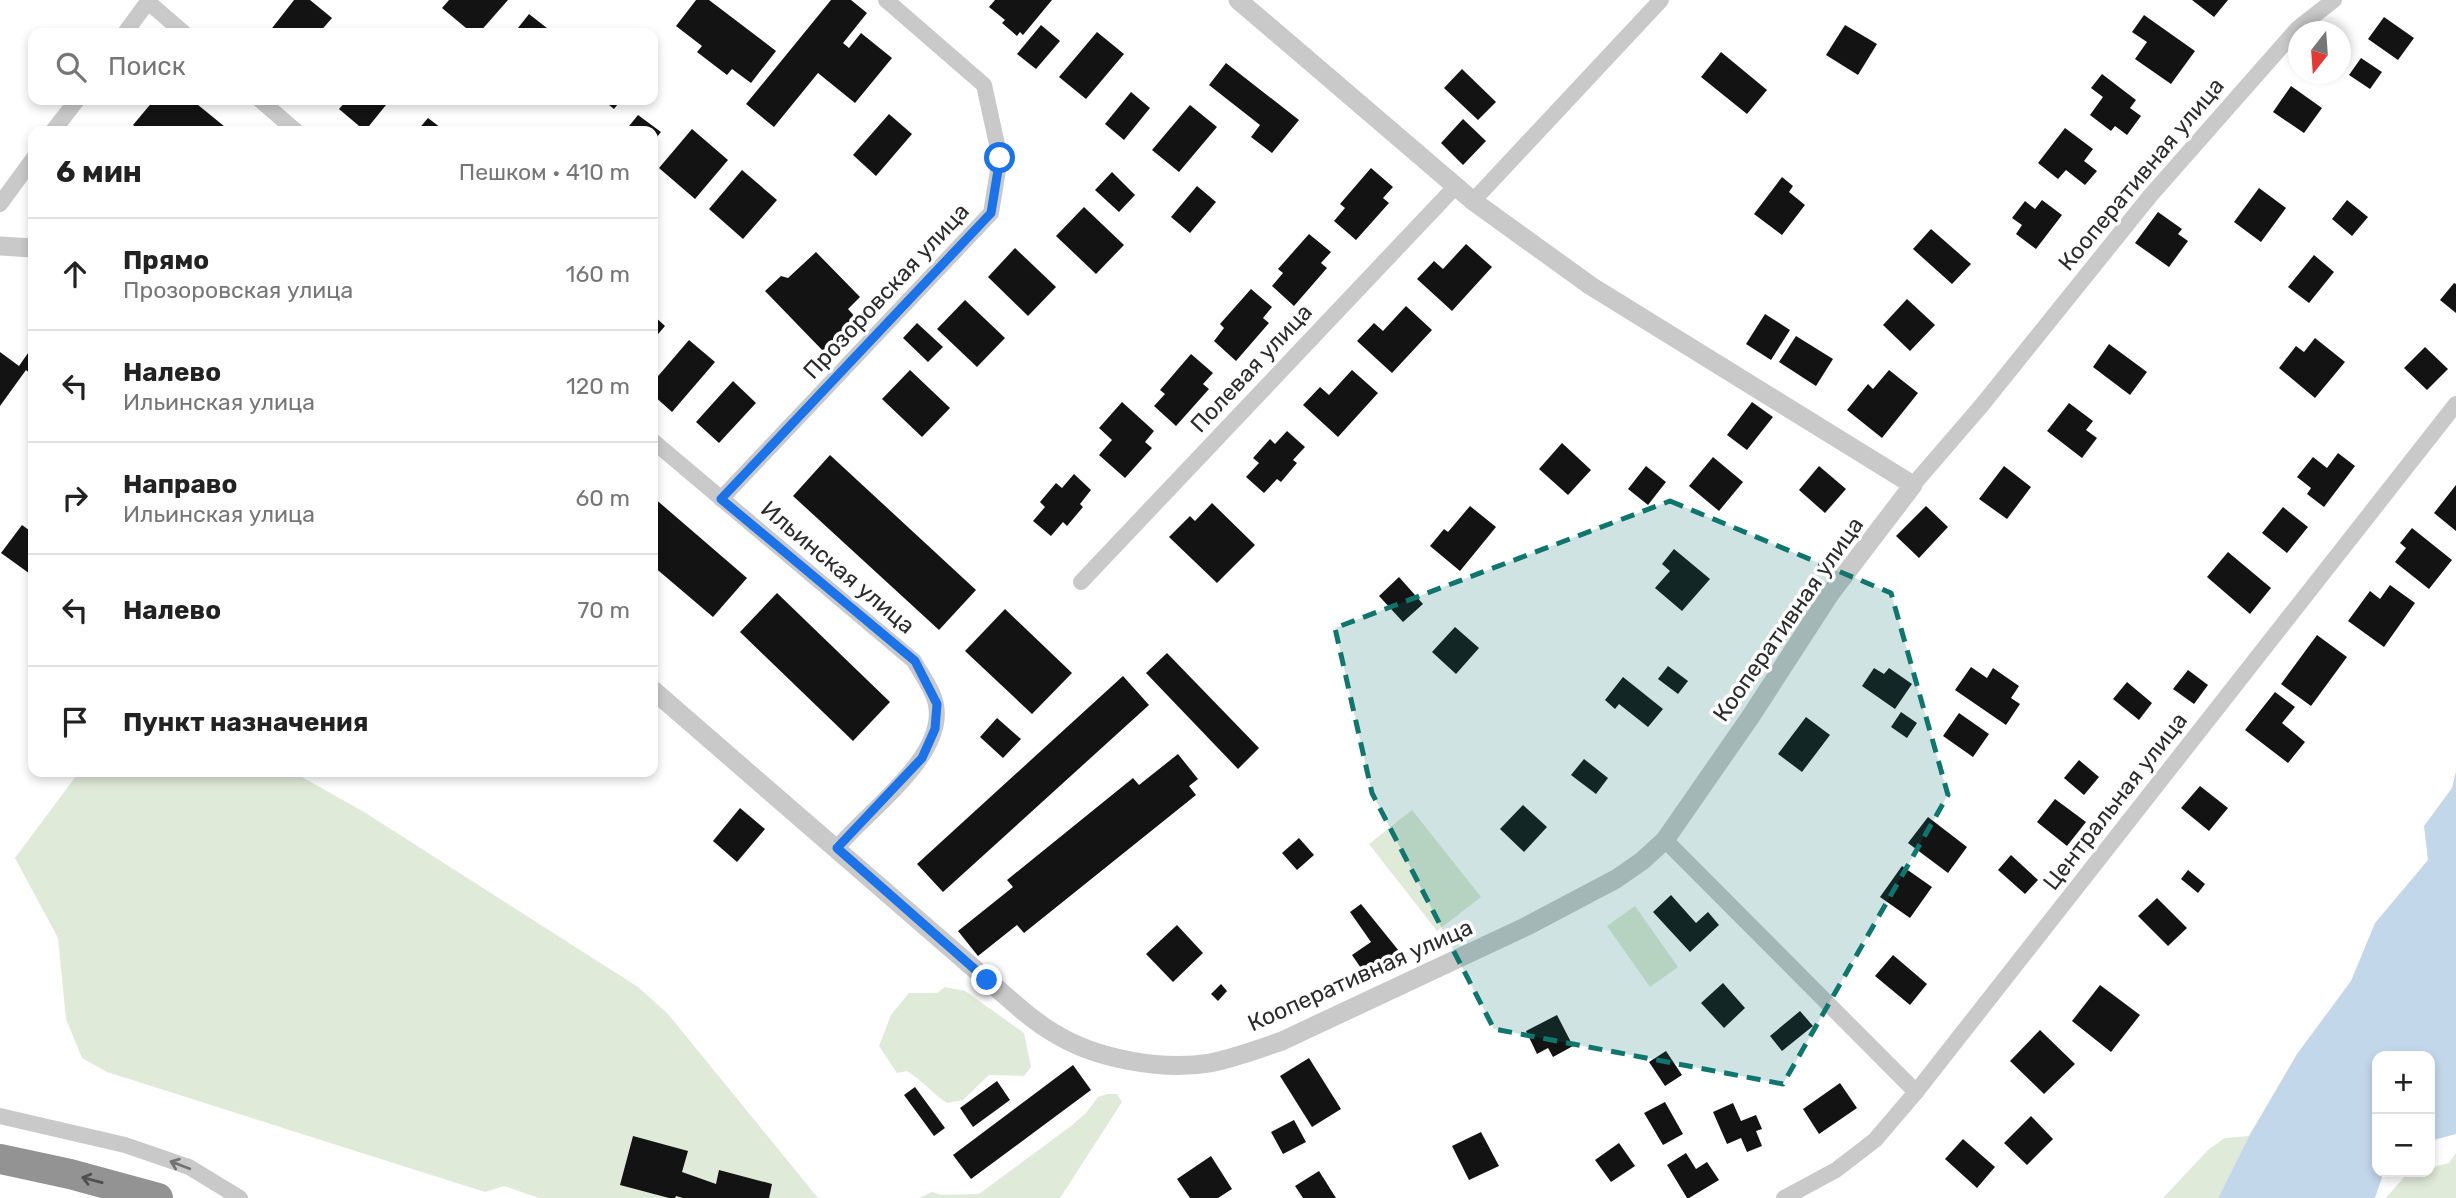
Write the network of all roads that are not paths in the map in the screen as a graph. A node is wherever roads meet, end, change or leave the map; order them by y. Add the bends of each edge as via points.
1 (886, 0) edge
2 (1238, 0) edge
3 (1661, 0) edge
4 (2334, 0) edge
5 (148, 1) edge
6 (129, 28) edge
7 (178, 28) edge
8 (73, 105) edge
9 (266, 105) edge
10 (57, 126) edge
11 (290, 126) edge
12 (28, 166) edge
13 (1455, 187) junction
14 (1473, 201) junction
15 (0, 204) edge
16 (0, 246) edge
17 (28, 248) edge
18 (2456, 404) edge
19 (658, 445) edge
20 (1913, 485) junction
21 (721, 499) junction
22 (1081, 582) dead end
23 (658, 694) edge
24 (1665, 840) junction
25 (837, 848) junction
26 (1916, 1092) junction
27 (0, 1116) edge
28 (0, 1159) edge
29 (158, 1198) edge
30 (240, 1198) edge
31 (1784, 1198) edge

1 - 21 street, Прозоровская улица via 984,85 1000,158 991,213
2 - 13 street
3 - 14 street
4 - 20 street, Кооперативная улица via 2298,28 2150,196
5 - 6 street
5 - 7 street
8 - 10 street
9 - 11 street
12 - 15 street
13 - 14 street
13 - 22 street, Полевая улица
14 - 20 street via 1591,286
16 - 17 street
18 - 26 street, Центральная улица
19 - 21 street, Ильинская улица
20 - 24 street, Кооперативная улица via 1830,594
21 - 25 street, Ильинская улица via 915,661 937,704 935,729 922,758
23 - 25 street, Кооперативная улица
24 - 25 street, Кооперативная улица via 1631,870 1588,896 1282,1041 1209,1063 1147,1065 1055,1035
24 - 26 street
26 - 31 street, Центральная улица via 1875,1140 1836,1170
30 -> 27 street via 189,1167 125,1145
29 -> 28 highway

